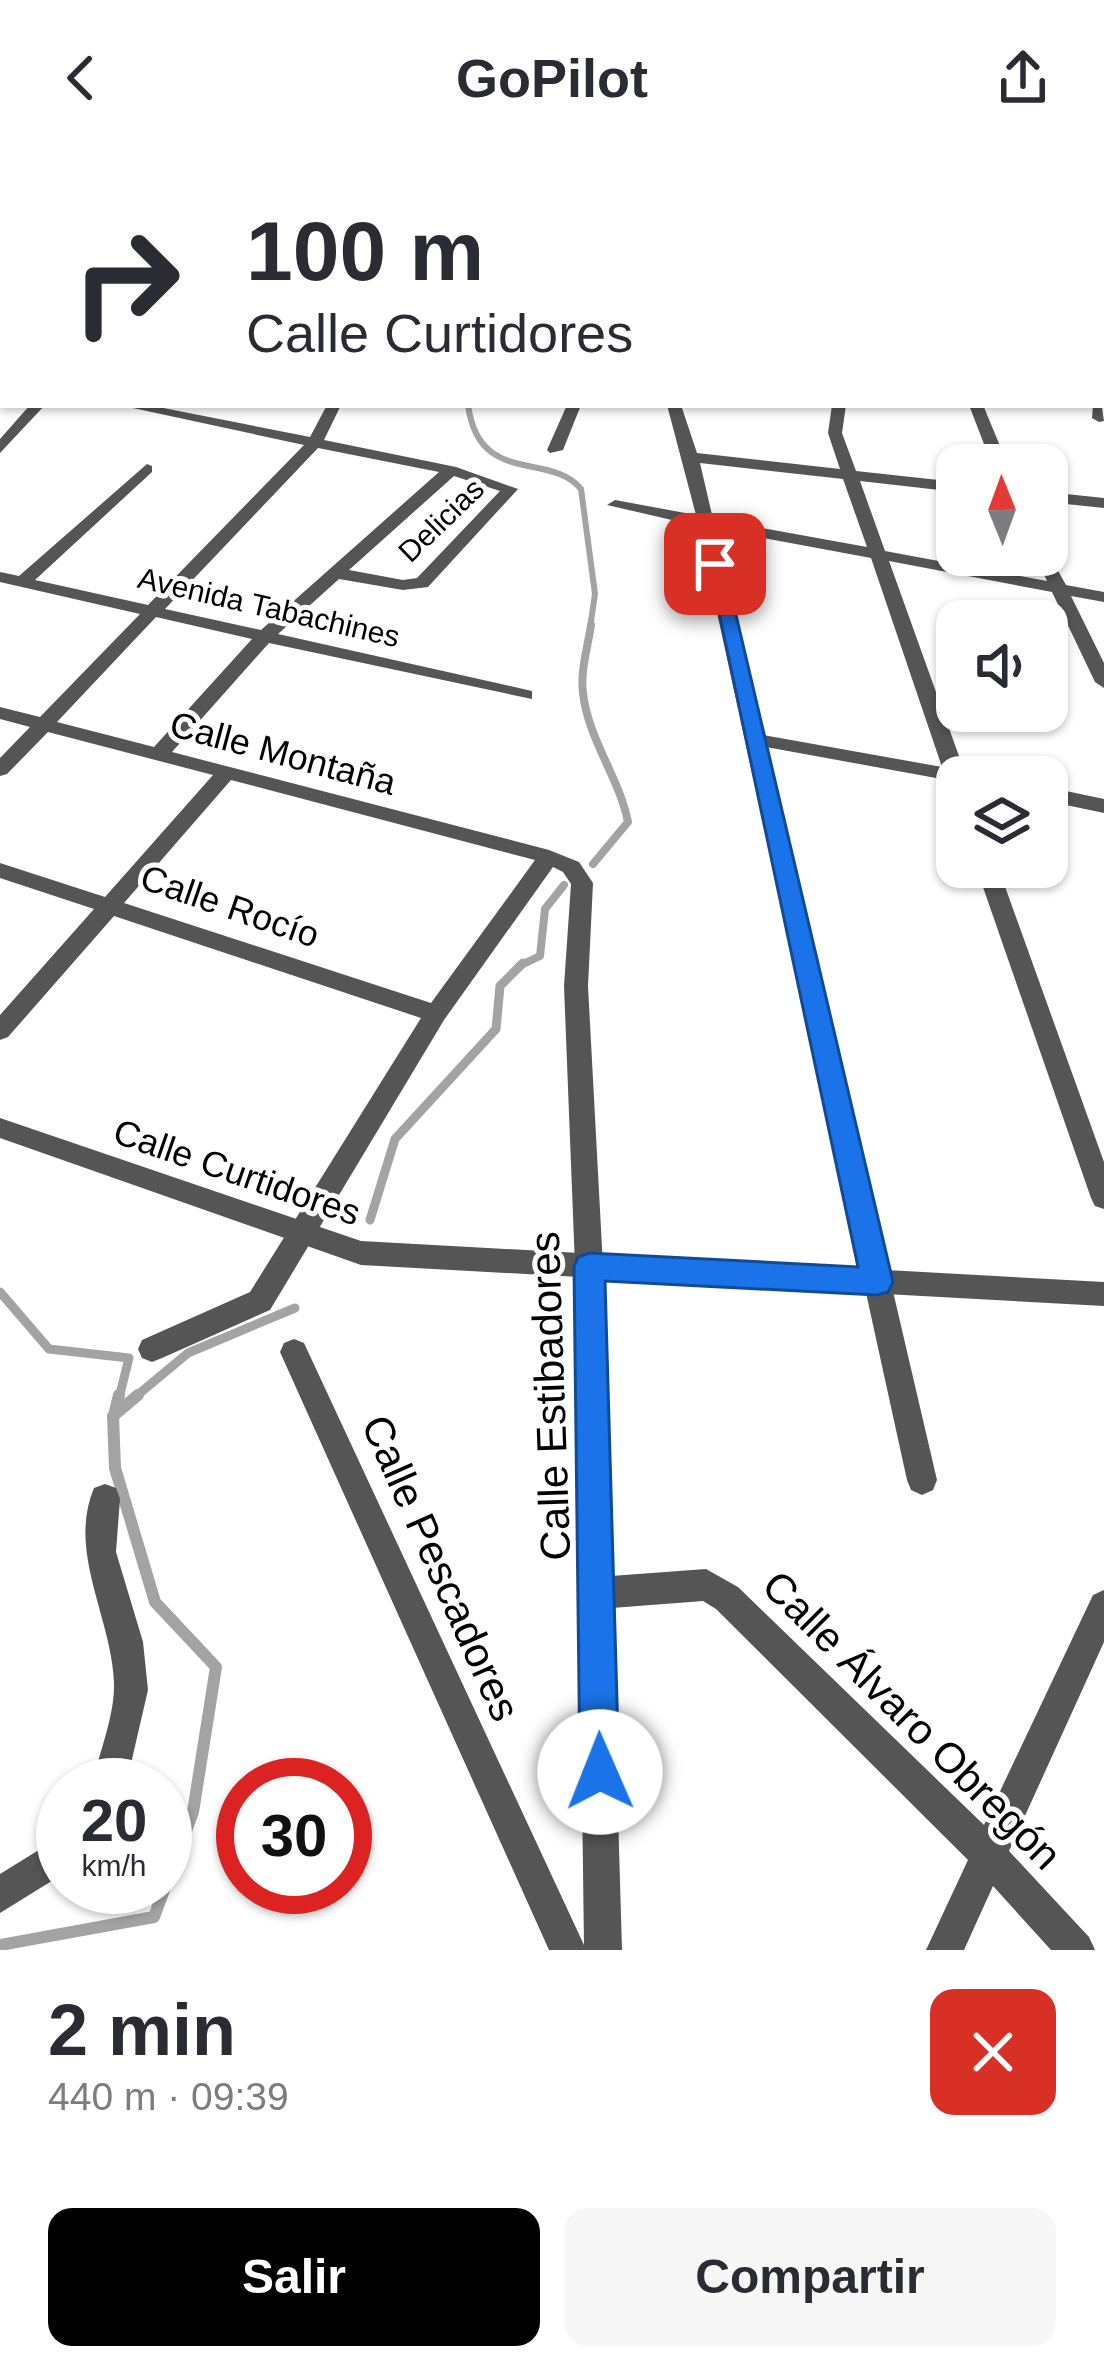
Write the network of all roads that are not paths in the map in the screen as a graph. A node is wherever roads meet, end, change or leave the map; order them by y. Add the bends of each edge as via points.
1 (35, 408) edge
2 (332, 408) edge
3 (573, 408) edge
4 (675, 408) edge
5 (839, 408) edge
6 (977, 408) edge
7 (191, 410) edge
8 (315, 442) junction
9 (992, 444) edge
10 (0, 448) edge
11 (555, 451) dead end
12 (691, 457) junction
13 (147, 470) dead end
14 (451, 470) junction
15 (850, 475) junction
16 (936, 485) edge
17 (1068, 499) edge
18 (1104, 503) edge
19 (615, 506) dead end
20 (705, 520) junction
21 (877, 554) junction
22 (336, 572) junction
23 (1053, 576) edge
24 (0, 577) edge
25 (22, 582) junction
26 (1059, 589) junction
27 (1104, 597) edge
28 (152, 611) junction
29 (264, 637) junction
30 (1104, 682) edge
31 (525, 695) dead end
32 (0, 712) edge
33 (44, 724) junction
34 (754, 739) junction
35 (159, 754) junction
36 (951, 756) edge
37 (0, 770) edge
38 (227, 772) junction
39 (936, 773) edge
40 (1068, 798) edge
41 (1104, 806) edge
42 (549, 857) junction
43 (0, 870) edge
44 (995, 888) edge
45 (111, 904) junction
46 (436, 1014) junction
47 (0, 1030) edge
48 (0, 1128) edge
49 (1104, 1198) edge
50 (303, 1236) junction
51 (589, 1267) junction
52 (877, 1282) junction
53 (1104, 1294) edge
54 (152, 1349) dead end
55 (294, 1352) dead end
56 (922, 1480) dead end
57 (105, 1499) dead end
58 (597, 1593) junction
59 (1104, 1606) edge
60 (115, 1758) edge
61 (988, 1855) junction
62 (36, 1871) edge
63 (0, 1895) edge
64 (568, 1950) edge
65 (602, 1950) edge
66 (945, 1950) edge
67 (1076, 1950) edge

1 - 10 street
2 - 8 street
3 - 11 street
4 - 12 street
5 - 15 street via 835,433
6 - 9 street
7 - 8 street
8 - 14 street
8 - 28 street
12 - 15 street
12 - 20 street
13 - 25 street
14 - 22 street
14 - 22 street, Delicias via 510,489 422,583
15 - 16 street
15 - 21 street
17 - 18 street
19 - 20 street
20 - 21 street
20 - 34 street
21 - 26 street
21 - 36 street
22 - 29 street
23 - 26 street
24 - 25 street, Avenida Tabachines
25 - 28 street, Avenida Tabachines
26 - 27 street
26 - 30 street
28 - 29 street, Avenida Tabachines
28 - 33 street
29 - 31 street, Avenida Tabachines
29 - 35 street
32 - 33 street, Calle Montaña
33 - 35 street, Calle Montaña
33 - 37 street
34 - 39 street
34 - 52 street
35 - 38 street, Calle Montaña
38 - 42 street, Calle Montaña
38 - 45 street
40 - 41 street
42 - 46 street
42 - 51 street, Calle Estibadores via 582,883 576,986
43 - 45 street, Calle Rocío
44 - 49 street
45 - 46 street, Calle Rocío
45 - 47 street
46 - 50 street
48 - 50 street, Calle Curtidores
50 - 51 street, Calle Curtidores via 361,1252
50 - 54 street via 260,1301
51 - 52 street, Calle Curtidores
51 - 58 street, Calle Estibadores
52 - 53 street, Calle Curtidores
52 - 56 street
55 - 64 street, Calle Pescadores
57 - 60 street via 100,1552 127,1642 131,1690
58 - 61 street, Calle Álvaro Obregón via 706,1585 727,1598
58 - 65 street, Calle Estibadores
59 - 61 street
61 - 66 street
61 - 67 street, Calle Álvaro Obregón
62 - 63 street

